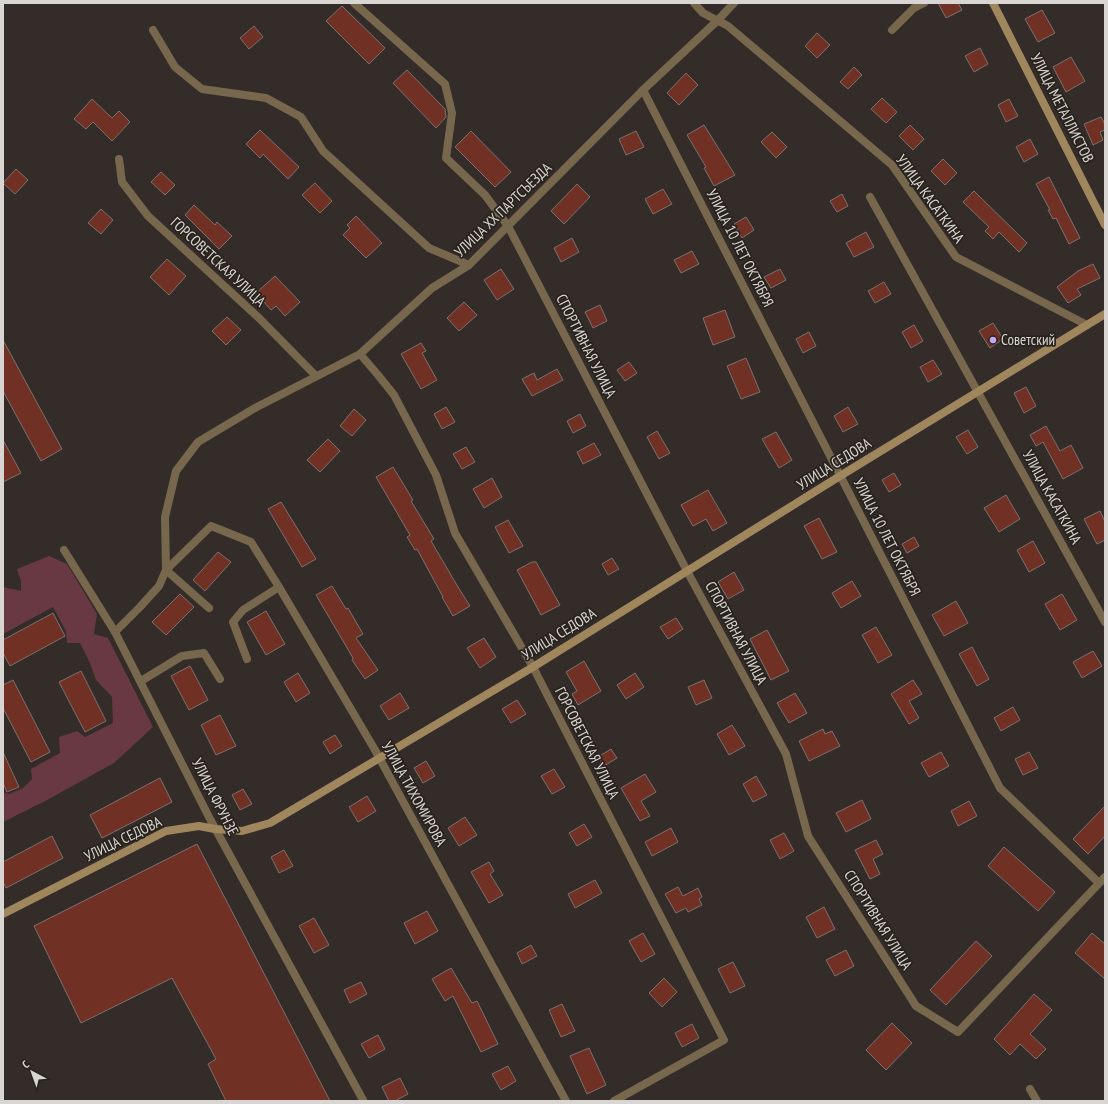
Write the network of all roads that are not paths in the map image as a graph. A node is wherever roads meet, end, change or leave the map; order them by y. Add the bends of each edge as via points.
1 (354, 3) edge
2 (694, 3) edge
3 (734, 3) edge
4 (924, 3) edge
5 (993, 3) edge
6 (717, 21) junction
7 (153, 30) dead end
8 (892, 30) dead end
9 (643, 90) junction
10 (118, 159) dead end
11 (870, 197) dead end
12 (1105, 225) edge
13 (508, 226) junction
14 (469, 265) junction
15 (1105, 314) edge
16 (1087, 325) junction
17 (360, 354) junction
18 (316, 376) junction
19 (977, 392) junction
20 (840, 476) junction
21 (64, 550) dead end
22 (166, 570) junction
23 (687, 572) junction
24 (279, 587) junction
25 (208, 608) dead end
26 (1105, 622) edge
27 (115, 632) junction
28 (248, 659) dead end
29 (533, 667) junction
30 (220, 679) dead end
31 (141, 681) junction
32 (379, 758) junction
33 (215, 829) junction
34 (1102, 880) edge
35 (3, 914) edge
36 (1030, 1089) dead end
37 (363, 1100) dead end
38 (566, 1101) edge
39 (614, 1101) edge
40 (1037, 1101) edge

1 - 13 street, СПОРТИВНАЯ УЛИЦА via 446,84 452,113 446,158 485,195
2 - 6 street, УЛИЦА КАСАТКИНА via 703,13
3 - 6 street, УЛИЦА XX ПАРТСЪЕЗДА
4 - 8 street via 914,8
5 - 12 street, УЛИЦА МЕТАЛЛИСТОВ
6 - 9 street, УЛИЦА XX ПАРТСЪЕЗДА
6 - 16 street, УЛИЦА КАСАТКИНА via 728,26 892,165 956,257
7 - 14 street via 175,67 202,89 266,98 301,117 323,151 429,248
9 - 13 street, УЛИЦА XX ПАРТСЪЕЗДА
9 - 20 street, УЛИЦА 10 ЛЕТ ОКТЯБРЯ
10 - 18 street, ГОРСОВЕТСКАЯ УЛИЦА via 122,182 148,216 259,318
11 - 19 street, УЛИЦА КАСАТКИНА
13 - 14 street, УЛИЦА XX ПАРТСЪЕЗДА
13 - 23 street, СПОРТИВНАЯ УЛИЦА
14 - 17 street, УЛИЦА XX ПАРТСЪЕЗДА via 432,288
15 - 16 street, УЛИЦА СЕДОВА
16 - 19 street, УЛИЦА СЕДОВА
17 - 18 street, УЛИЦА XX ПАРТСЪЕЗДА
17 - 29 street, ГОРСОВЕТСКАЯ УЛИЦА via 394,395 436,475 455,533
18 - 22 street, УЛИЦА XX ПАРТСЪЕЗДА via 198,442 176,471 165,517
19 - 20 street, УЛИЦА СЕДОВА
19 - 26 street, УЛИЦА КАСАТКИНА
20 - 23 street, УЛИЦА СЕДОВА
20 - 34 street, УЛИЦА 10 ЛЕТ ОКТЯБРЯ via 1000,788
21 - 27 street, УЛИЦА ФРУНЗЕ
22 - 24 street, УЛИЦА ТИХОМИРОВА via 211,526 251,542
22 - 25 street
22 - 27 street via 159,586
23 - 29 street, УЛИЦА СЕДОВА
23 - 34 street, СПОРТИВНАЯ УЛИЦА via 786,754 808,836 916,1006 958,1032
24 - 28 street via 243,610 233,622
24 - 32 street, УЛИЦА ТИХОМИРОВА
27 - 31 street, УЛИЦА ФРУНЗЕ
29 - 32 street, УЛИЦА СЕДОВА
29 - 39 street, ГОРСОВЕТСКАЯ УЛИЦА via 724,1040
30 - 31 street via 204,653 182,656
31 - 33 street, УЛИЦА ФРУНЗЕ
32 - 33 street, УЛИЦА СЕДОВА via 270,823 242,831
32 - 38 street, УЛИЦА ТИХОМИРОВА
33 - 35 street, УЛИЦА СЕДОВА via 199,826 166,831
33 - 37 street, УЛИЦА ФРУНЗЕ
36 - 40 street

